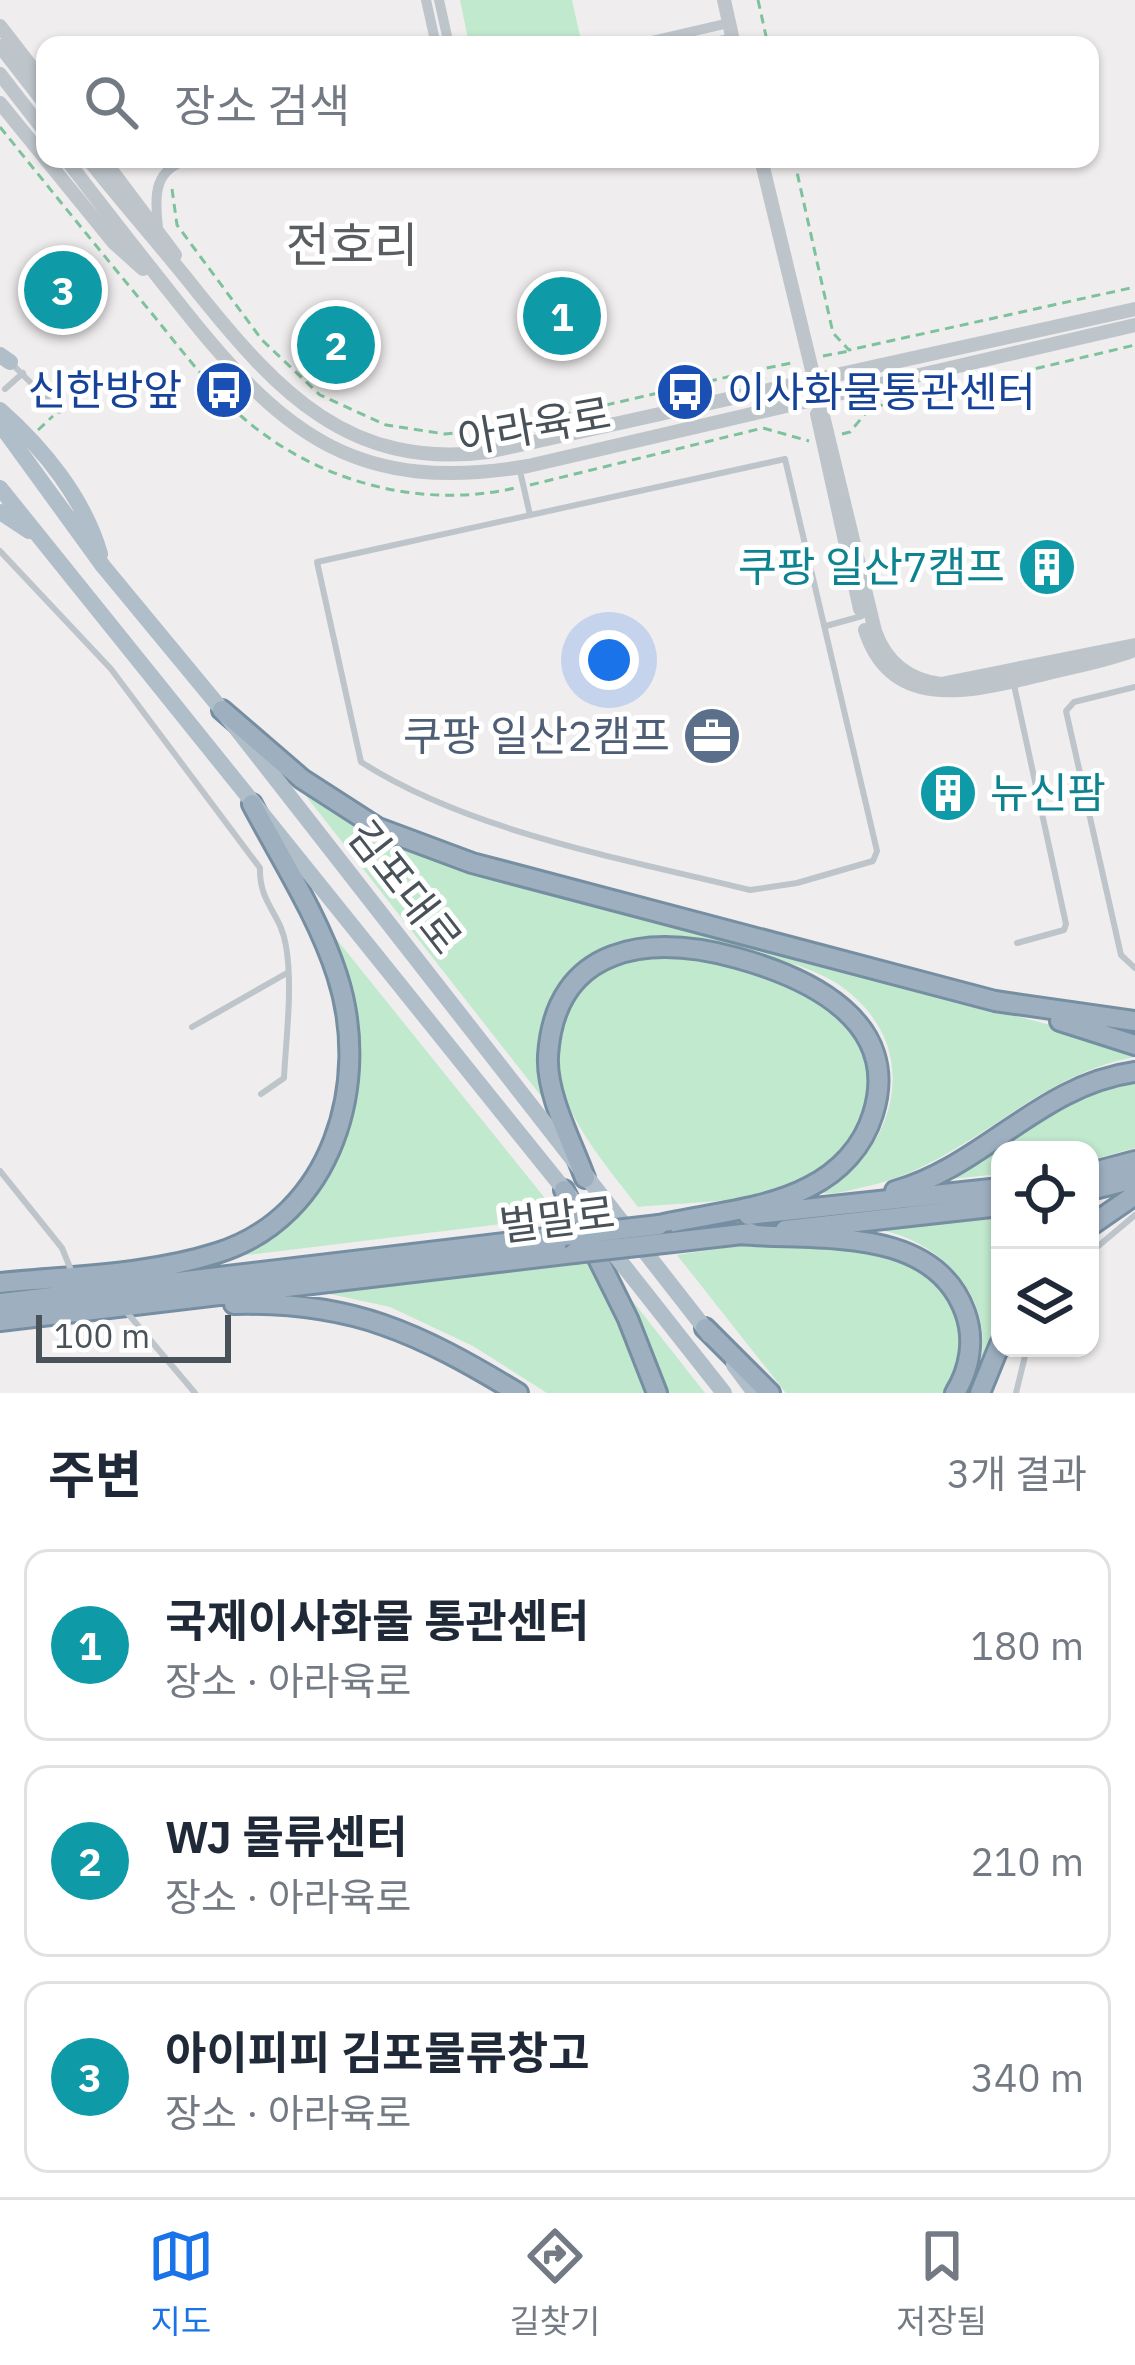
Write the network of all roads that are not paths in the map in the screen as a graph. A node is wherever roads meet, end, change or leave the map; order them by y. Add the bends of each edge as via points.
1 (426, 0) edge
2 (439, 0) edge
3 (724, 0) edge
4 (0, 26) edge
5 (434, 36) edge
6 (447, 36) edge
7 (732, 36) edge
8 (0, 46) edge
9 (36, 72) edge
10 (0, 74) edge
11 (36, 92) edge
12 (0, 103) edge
13 (36, 120) edge
14 (36, 147) edge
15 (53, 168) edge
16 (73, 168) edge
17 (95, 168) edge
18 (110, 168) edge
19 (168, 168) edge
20 (763, 168) edge
21 (158, 227) junction
22 (197, 290) junction
23 (177, 302) junction
24 (1135, 309) edge
25 (1135, 325) edge
26 (11, 363) edge
27 (812, 380) junction
28 (5, 389) dead end
29 (816, 397) junction
30 (0, 410) edge
31 (59, 411) road end
32 (0, 424) edge
33 (519, 467) junction
34 (0, 488) edge
35 (0, 512) edge
36 (530, 515) junction
37 (38, 535) junction
38 (0, 551) edge
39 (103, 566) junction
40 (862, 616) junction
41 (826, 626) junction
42 (1135, 648) edge
43 (1013, 681) junction
44 (1135, 688) edge
45 (222, 710) junction
46 (252, 804) junction
47 (1017, 943) dead end
48 (1135, 968) edge
49 (287, 973) junction
50 (995, 1001) junction
51 (1135, 1021) edge
52 (192, 1027) dead end
53 (1135, 1045) edge
54 (1135, 1072) edge
55 (261, 1094) dead end
56 (1135, 1161) edge
57 (0, 1171) edge
58 (1099, 1171) edge
59 (585, 1178) junction
60 (1135, 1179) edge
61 (1099, 1188) edge
62 (991, 1189) edge
63 (564, 1190) junction
64 (1135, 1195) edge
65 (850, 1204) junction
66 (991, 1207) edge
67 (1135, 1215) edge
68 (1099, 1220) edge
69 (659, 1225) junction
70 (740, 1234) junction
71 (569, 1244) junction
72 (469, 1247) junction
73 (1095, 1249) edge
74 (73, 1276) junction
75 (0, 1287) edge
76 (0, 1303) edge
77 (145, 1303) junction
78 (122, 1306) junction
79 (0, 1321) edge
80 (705, 1328) junction
81 (995, 1357) edge
82 (1025, 1357) edge
83 (195, 1393) edge
84 (518, 1393) edge
85 (657, 1393) edge
86 (724, 1393) edge
87 (755, 1393) edge
88 (770, 1393) edge
89 (956, 1393) edge
90 (980, 1393) edge
91 (1016, 1393) edge

1 - 5 street
2 - 6 street
3 - 7 street
4 - 9 street
8 - 11 street
10 - 13 street
12 - 14 street
15 - 23 street via 114,243
16 - 23 street, 아라육로
17 - 22 street, 아라육로
18 - 21 street
19 - 21 street via 158,182
20 - 27 street
21 - 22 street
22 - 27 street, 아라육로 via 261,370 300,404 358,436 421,452 488,452
23 - 33 street, 아라육로 via 262,401 340,450 442,476
24 - 27 street, 아라육로
25 - 29 street, 아라육로
26 - 28 lane
26 - 31 lane
27 - 29 street
29 - 33 street, 아라육로
29 - 40 street
29 - 42 street via 875,631 898,667 920,680 956,683
30 - 39 main road via 30,437 92,524
32 - 39 main road, 김포대로
33 - 36 lane
34 - 37 main road, 김포대로
35 - 37 main road
36 - 41 lane via 785,460
36 - 41 lane via 317,562 361,762 450,807 750,890 870,863 877,851
37 - 46 main road, 김포대로
38 - 49 lane via 111,669 255,859 259,893 286,940
39 - 45 main road, 김포대로
40 - 41 lane
40 - 43 street via 879,660 911,686 943,694
42 - 43 street
43 - 47 lane via 1066,924
44 - 48 lane via 1074,701 1066,712 1121,955
45 - 50 highway via 302,779 397,835 472,863
45 - 59 main road, 김포대로
46 - 63 main road, 김포대로
46 - 74 highway via 322,938 348,1015 349,1079 336,1137 308,1190 244,1243
49 - 52 lane
49 - 55 lane via 284,1078
50 - 51 highway
50 - 53 highway
54 - 65 highway via 1069,1090 941,1172
56 - 58 highway
57 - 74 lane via 62,1248
59 - 69 highway via 547,1060 558,1010 589,968 612,954 666,944 773,968 828,994 863,1028 878,1074 868,1130 850,1156 806,1189
59 - 80 main road, 김포대로
60 - 61 highway
62 - 65 highway, 벌말로
63 - 85 highway
63 - 86 main road, 김포대로
64 - 68 highway
65 - 69 highway, 벌말로
66 - 70 highway, 벌말로
67 - 73 lane
69 - 71 highway, 벌말로, bridge
70 - 71 highway, 벌말로, bridge
70 - 89 highway via 876,1244 932,1266 957,1294 969,1326
71 - 72 highway, 벌말로
71 - 77 highway, 벌말로
72 - 75 highway, 벌말로
72 - 76 highway, 벌말로
74 - 75 highway
77 - 78 highway, 벌말로
77 - 84 highway via 351,1312 402,1328
78 - 79 highway, 벌말로
78 - 83 lane
80 - 87 main road, 김포대로
80 - 88 highway
81 - 90 highway
82 - 91 lane

